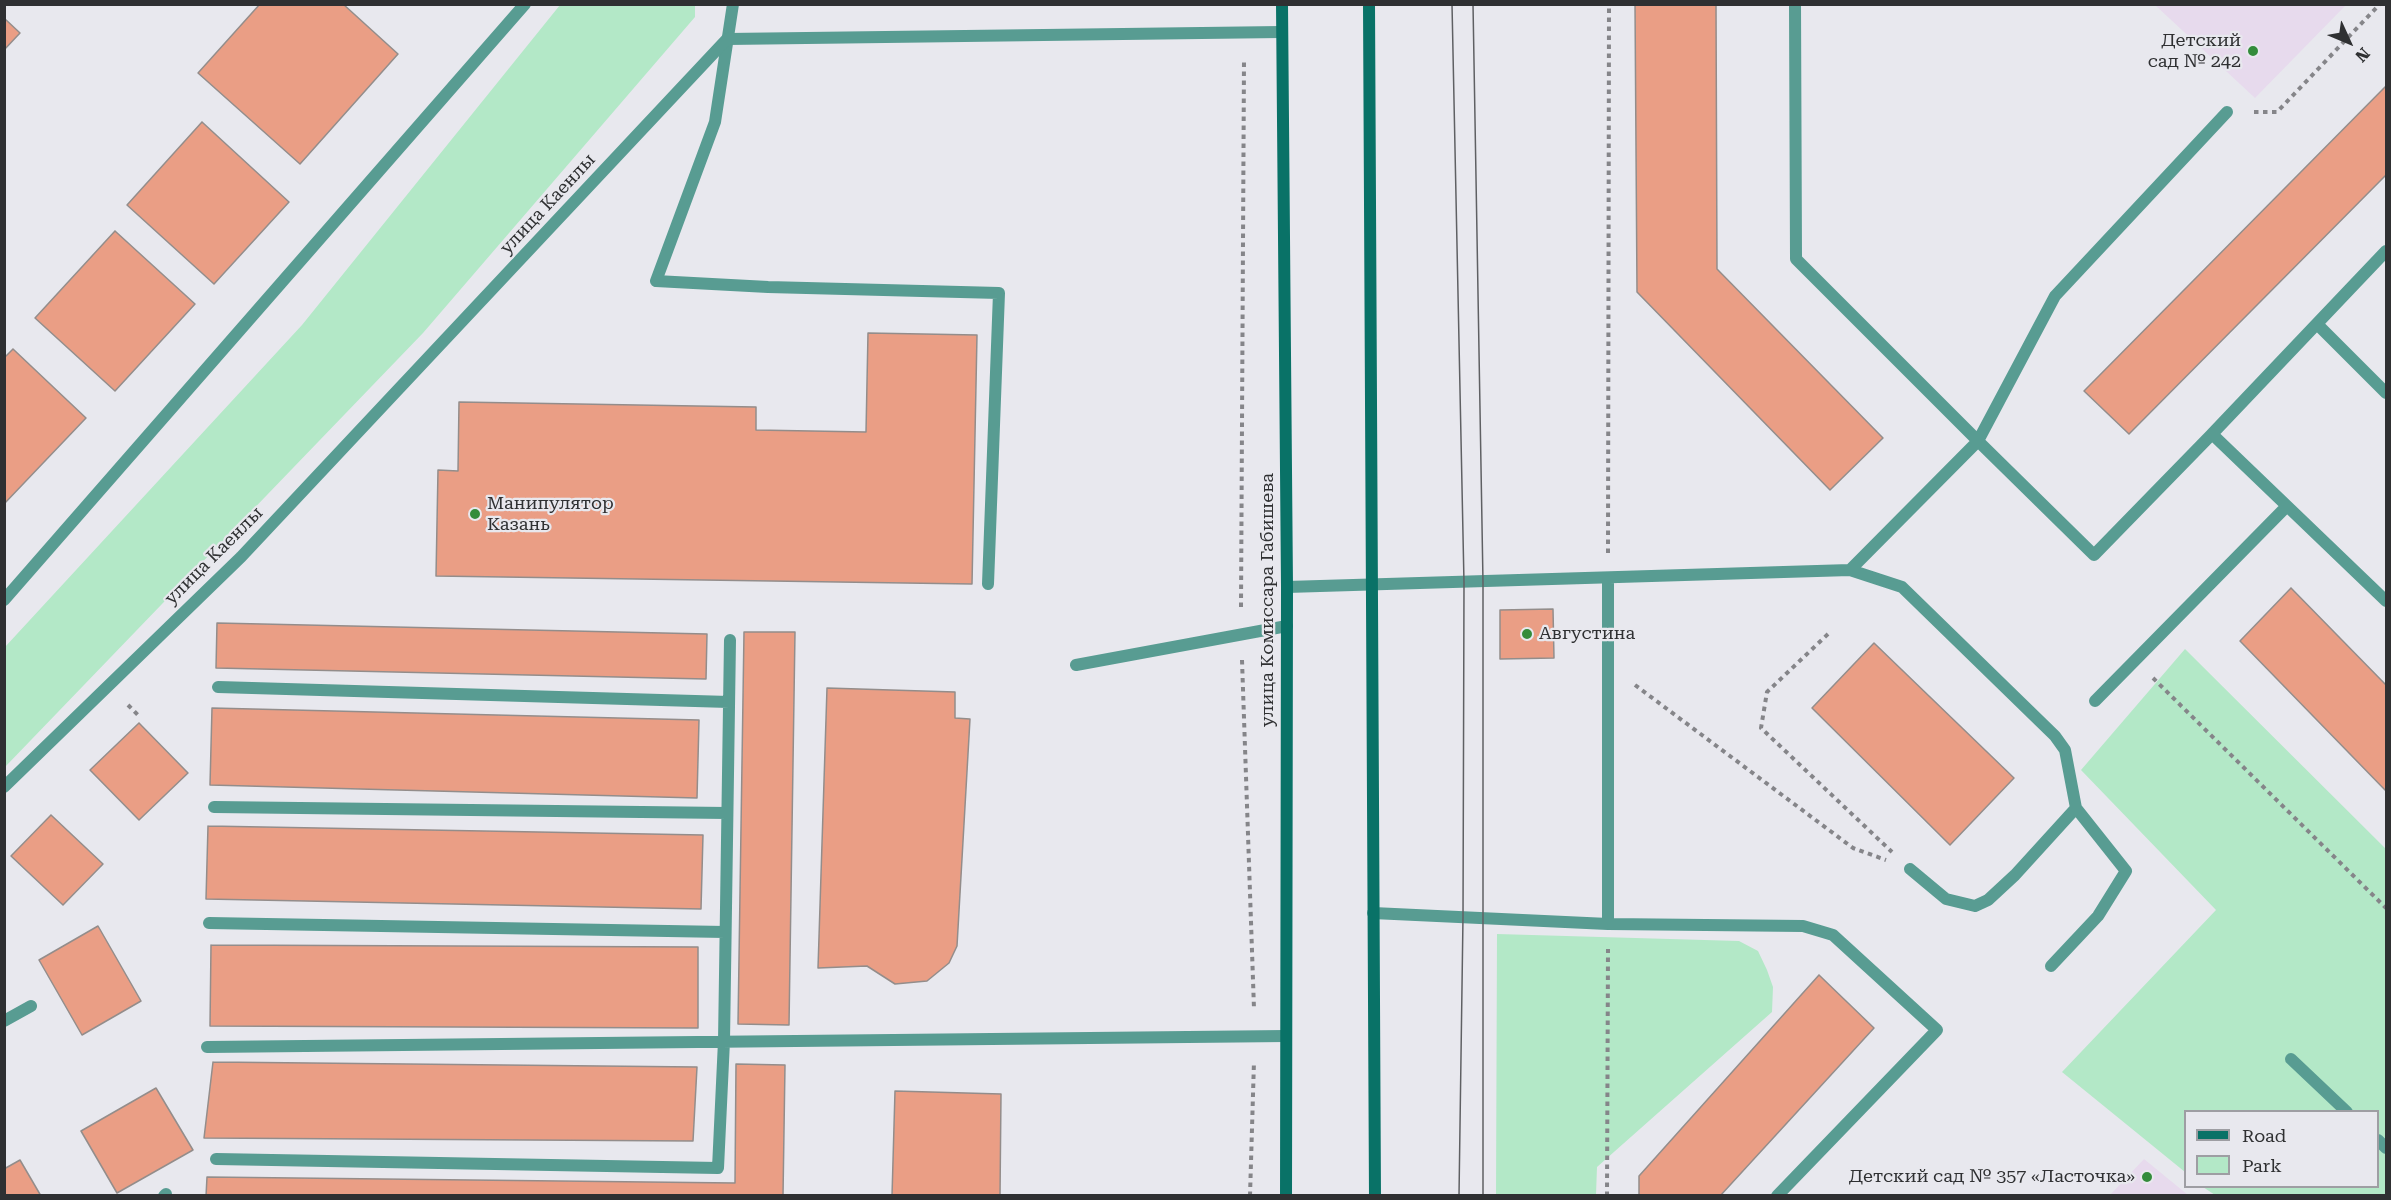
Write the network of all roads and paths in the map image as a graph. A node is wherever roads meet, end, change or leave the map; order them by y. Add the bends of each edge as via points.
1 (525, 4) edge
2 (733, 4) edge
3 (1282, 4) edge
4 (1369, 4) edge
5 (1609, 4) edge
6 (1795, 4) edge
7 (2380, 4) edge
8 (1281, 32) junction
9 (1244, 33) junction
10 (727, 39) junction
11 (2227, 112) joint
12 (2386, 251) edge
13 (2317, 324) junction
14 (2386, 393) edge
15 (2212, 434) junction
16 (1978, 441) junction
17 (2287, 506) junction
18 (1850, 570) junction
19 (1608, 578) junction
20 (988, 584) dead end
21 (1372, 585) junction
22 (1287, 587) junction
23 (4, 600) edge
24 (2386, 601) edge
25 (1287, 626) junction
26 (1241, 634) junction
27 (1828, 634) dead end
28 (730, 640) dead end
29 (2135, 661) junction
30 (1608, 664) junction
31 (1076, 665) dead end
32 (218, 687) dead end
33 (2095, 701) dead end
34 (729, 702) junction
35 (4, 787) edge
36 (214, 807) dead end
37 (2076, 808) junction
38 (727, 813) junction
39 (1910, 869) junction
40 (2386, 908) edge
41 (1373, 914) junction
42 (209, 922) dead end
43 (1608, 924) junction
44 (725, 932) junction
45 (2051, 966) dead end
46 (31, 1006) dead end
47 (4, 1021) edge
48 (1286, 1036) junction
49 (1254, 1037) junction
50 (724, 1041) junction
51 (207, 1047) dead end
52 (2291, 1059) dead end
53 (2345, 1110) edge
54 (216, 1159) dead end
55 (1250, 1196) edge
56 (1286, 1196) edge
57 (1375, 1196) edge
58 (1607, 1196) edge
59 (1777, 1196) edge

1 - 23 street
2 - 10 street
3 - 8 street, улица Комиссара Габишева
4 - 21 street
5 - 19 path
6 - 16 street via 1796,259
7 - 11 path via 2277,112
8 - 9 street
8 - 22 street, улица Комиссара Габишева
9 - 10 street
9 - 26 path
10 - 20 street via 715,122 656,281 999,293
10 - 35 street, улица Каенлы via 242,557
11 - 16 street via 2055,296
12 - 13 street
13 - 14 street
13 - 15 street
15 - 16 street via 2094,555
15 - 17 street
16 - 18 street
17 - 24 street
17 - 29 street
18 - 19 street
18 - 37 street via 1902,587 2055,736 2065,750
19 - 21 street
19 - 30 street
21 - 22 street
21 - 41 street
22 - 25 street, улица Комиссара Габишева
25 - 26 street
25 - 48 street, улица Комиссара Габишева
26 - 31 street
26 - 49 path
27 - 39 path via 1767,692 1761,728
28 - 34 street
29 - 33 street
29 - 40 path
30 - 39 path via 1853,848
30 - 43 street
32 - 34 street
34 - 38 street
36 - 38 street
37 - 39 street via 2015,875 1988,900 1975,906 1946,899
37 - 45 street via 2126,871 2098,916
38 - 44 street
41 - 43 street
41 - 57 street
42 - 44 street
43 - 58 path
43 - 59 street via 1803,926 1833,935 1936,1030
44 - 50 street
46 - 47 street
48 - 49 street
48 - 56 street, улица Комиссара Габишева
49 - 50 street
49 - 55 path
50 - 51 street
50 - 54 street via 718,1168
52 - 53 street

